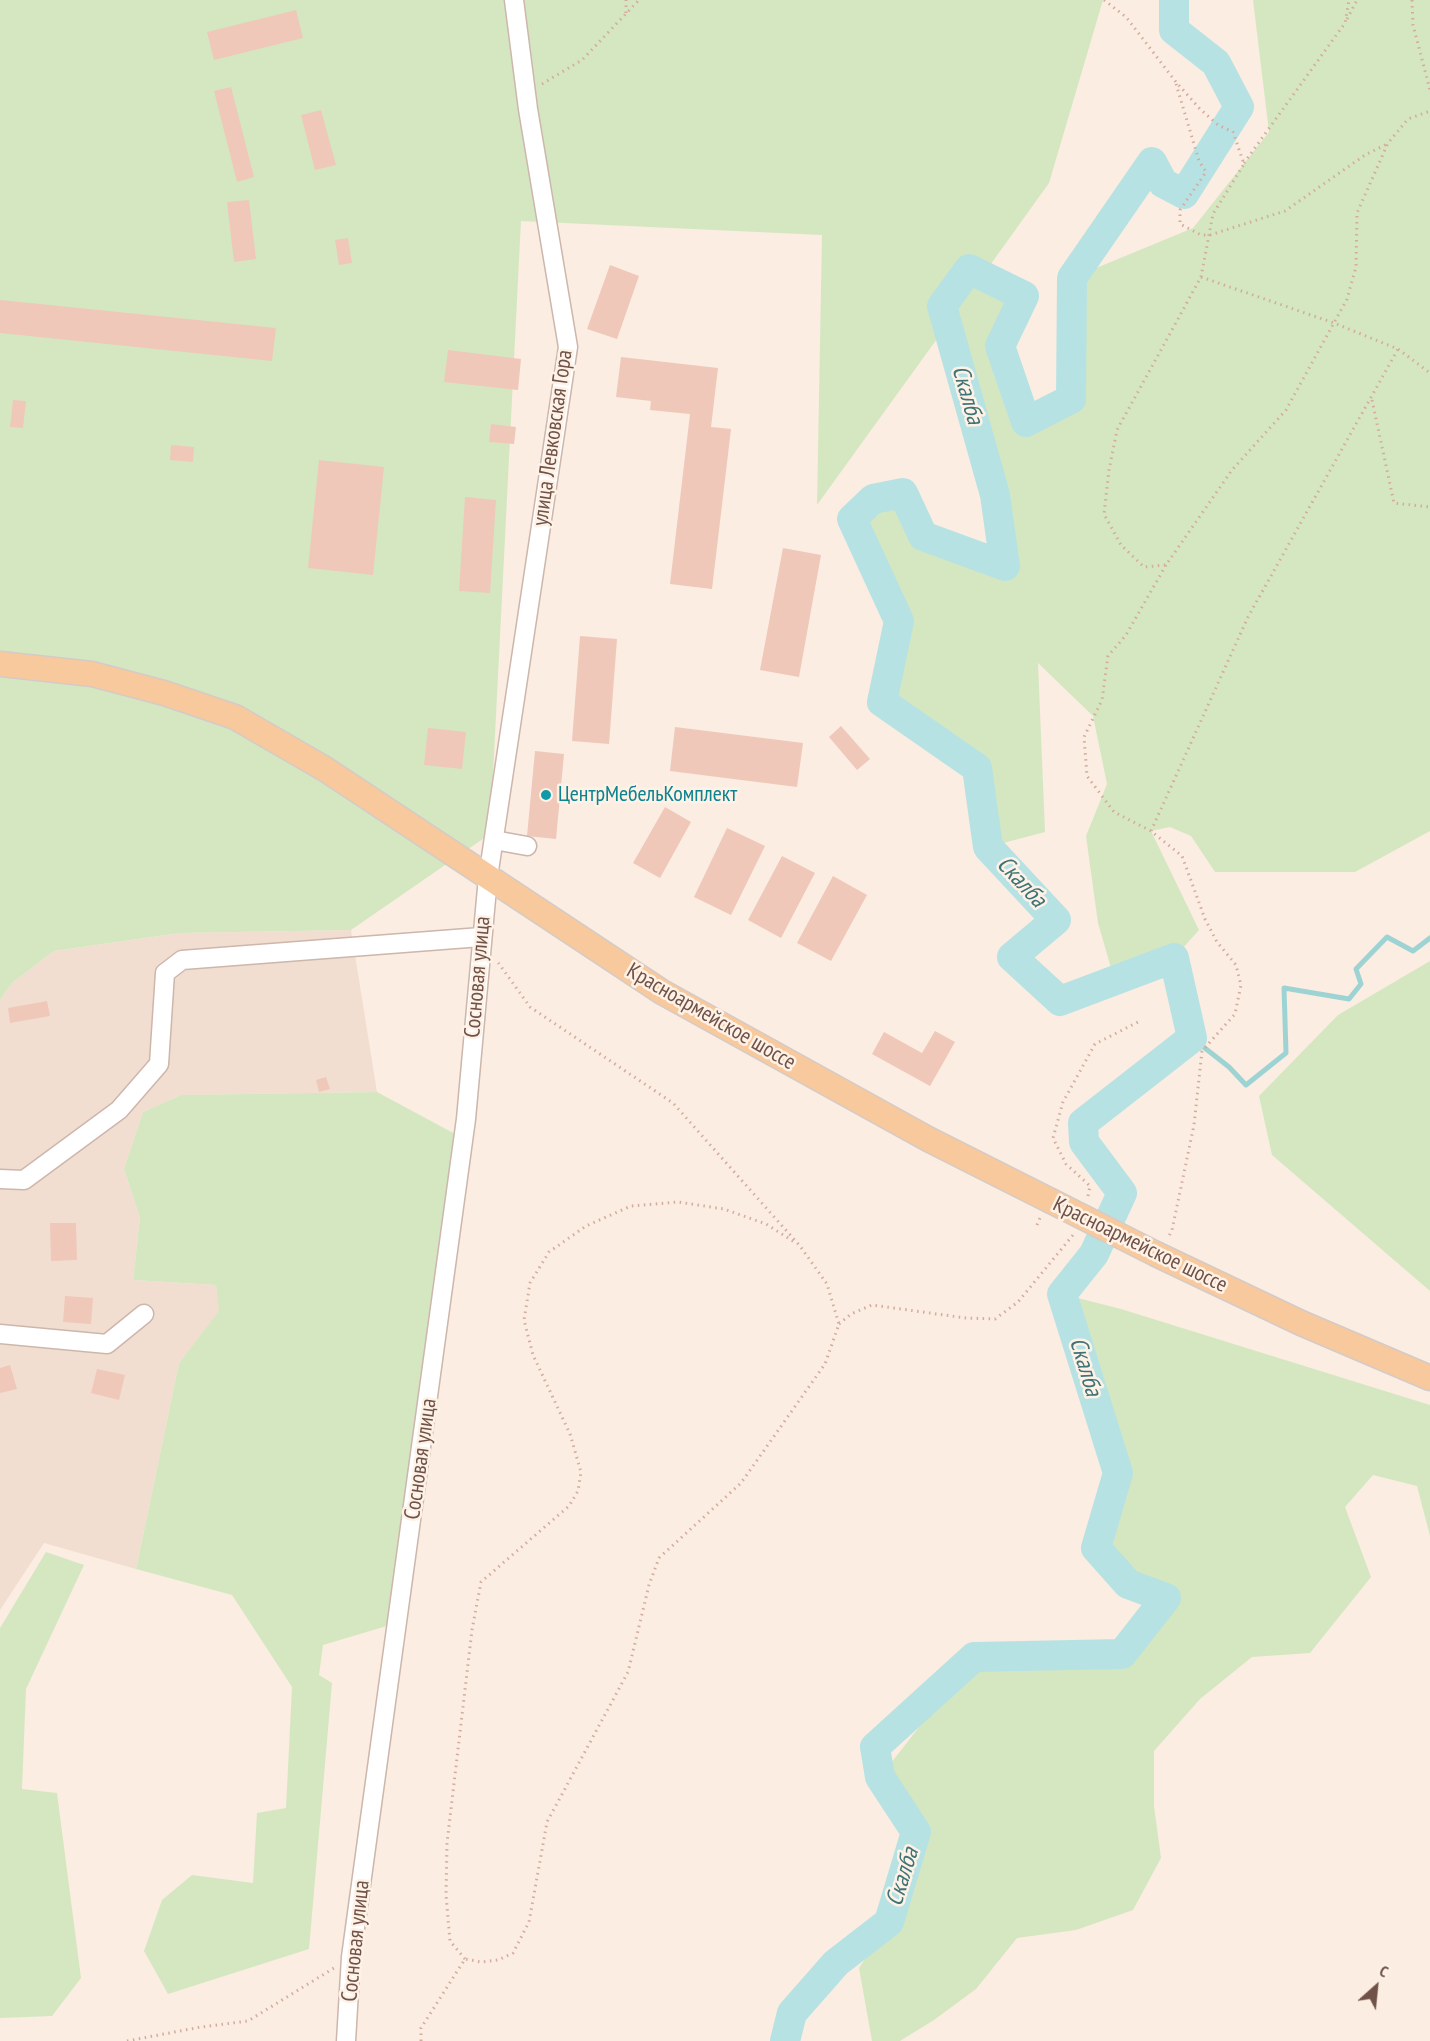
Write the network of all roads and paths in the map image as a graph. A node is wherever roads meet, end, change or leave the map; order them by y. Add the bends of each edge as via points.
1 (514, 0) edge
2 (626, 0) edge
3 (639, 0) edge
4 (1104, 0) edge
5 (1349, 0) edge
6 (1357, 0) edge
7 (1412, 0) edge
8 (626, 14) junction
9 (1345, 23) junction
10 (1176, 82) junction
11 (1430, 90) edge
12 (528, 109) junction
13 (1430, 111) edge
14 (1388, 143) junction
15 (1244, 164) junction
16 (1210, 235) junction
17 (1201, 277) junction
18 (1334, 323) junction
19 (1398, 349) junction
20 (1430, 373) edge
21 (1371, 399) junction
22 (1430, 507) edge
23 (1166, 565) junction
24 (0, 664) edge
25 (1151, 831) junction
26 (494, 840) junction
27 (527, 846) dead end
28 (488, 877) junction
29 (481, 938) junction
30 (1140, 1021) dead end
31 (0, 1179) edge
32 (1085, 1205) dead end
33 (1172, 1230) dead end
34 (1075, 1232) dead end
35 (800, 1246) junction
36 (144, 1314) dead end
37 (839, 1324) junction
38 (0, 1334) edge
39 (1430, 1378) edge
40 (351, 1957) junction
41 (465, 1959) junction
42 (127, 2041) edge
43 (346, 2041) edge
44 (422, 2041) edge

1 - 12 street, улица Левковская Гора
2 - 8 path
3 - 8 path
4 - 10 path via 1126,17
5 - 9 path
6 - 9 path
7 - 11 path via 1413,25
8 - 12 path via 582,60 543,82
9 - 15 path
10 - 15 path via 1218,125 1233,132
10 - 16 path via 1199,161 1206,172 1180,210 1180,224 1201,235
12 - 26 street, улица Левковская Гора via 567,347
13 - 14 path via 1408,119
14 - 16 path via 1285,211
14 - 18 path via 1357,213 1356,267
15 - 16 path via 1213,214
16 - 17 path
17 - 18 path
17 - 23 path via 1117,430 1108,470 1104,514 1121,545 1144,567
18 - 19 path
18 - 23 path via 1286,410 1232,470
19 - 20 path
19 - 21 path
21 - 22 path via 1394,503
21 - 25 path via 1248,617
23 - 25 path via 1126,635 1108,656 1102,700 1084,737 1087,776 1114,812
24 - 28 main road, Красноармейское шоссе via 92,674 235,717 325,769
25 - 33 path via 1182,855 1205,919 1216,942 1236,965 1241,985 1235,1014 1202,1051 1194,1125
26 - 27 street
26 - 28 street, улица Левковская Гора
28 - 29 street, Сосновая улица
28 - 39 main road, Красноармейское шоссе, bridge via 662,992 928,1139 1158,1255 1301,1323
29 - 31 street via 182,960 165,973 159,1064 119,1110 24,1180
29 - 35 path via 530,1007 673,1103
29 - 40 street, Сосновая улица via 466,1119
30 - 32 path via 1095,1044 1063,1102 1053,1138 1065,1164 1090,1186
34 - 37 path via 1018,1302 995,1319 872,1305
35 - 37 path via 827,1284
35 - 41 path via 766,1224 724,1209 678,1202 631,1206 586,1226 549,1252 530,1283 524,1320 531,1347 570,1434 581,1472 578,1491 569,1506 481,1582 447,1843 450,1941
36 - 38 street via 107,1344
37 - 41 path via 825,1364 741,1483 659,1558 628,1672 547,1822 529,1922 513,1953 498,1960
40 - 42 path via 248,2021
40 - 43 street, Сосновая улица
41 - 44 path via 421,2028

